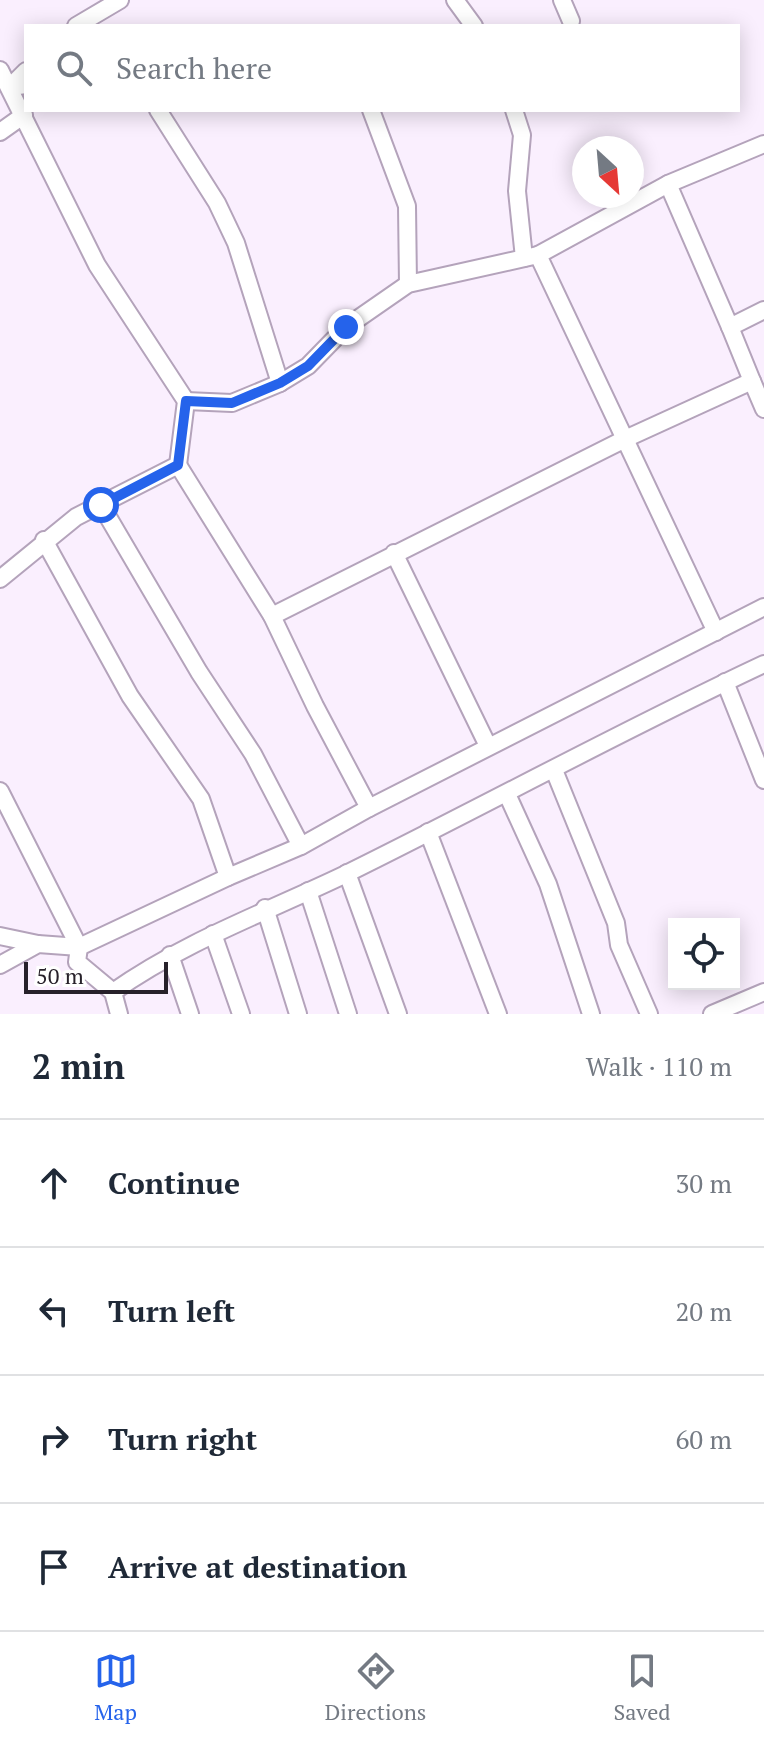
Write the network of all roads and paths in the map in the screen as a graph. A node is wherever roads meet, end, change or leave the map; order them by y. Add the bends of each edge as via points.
1 (120, 0) edge
2 (455, 0) edge
3 (562, 0) edge
4 (571, 21) dead end
5 (79, 24) edge
6 (473, 24) edge
7 (0, 70) edge
8 (18, 86) edge
9 (159, 112) edge
10 (372, 112) edge
11 (515, 112) edge
12 (24, 115) junction
13 (0, 132) edge
14 (764, 144) edge
15 (668, 184) junction
16 (531, 257) junction
17 (408, 284) junction
18 (764, 310) edge
19 (730, 327) junction
20 (752, 381) junction
21 (280, 383) junction
22 (186, 401) junction
23 (764, 409) edge
24 (625, 439) junction
25 (178, 465) junction
26 (101, 505) junction
27 (44, 540) junction
28 (394, 553) junction
29 (0, 578) edge
30 (764, 607) edge
31 (272, 616) junction
32 (716, 632) junction
33 (764, 664) edge
34 (725, 682) junction
35 (488, 746) junction
36 (554, 770) junction
37 (764, 780) edge
38 (0, 791) edge
39 (507, 794) junction
40 (369, 808) junction
41 (428, 832) junction
42 (301, 846) junction
43 (347, 873) junction
44 (228, 877) junction
45 (308, 891) junction
46 (265, 908) junction
47 (213, 934) junction
48 (0, 936) edge
49 (38, 944) junction
50 (79, 947) junction
51 (170, 955) junction
52 (0, 965) edge
53 (113, 992) junction
54 (764, 992) edge
55 (119, 1014) edge
56 (190, 1014) edge
57 (241, 1014) edge
58 (298, 1014) edge
59 (348, 1014) edge
60 (398, 1014) edge
61 (498, 1014) edge
62 (591, 1014) edge
63 (649, 1014) edge
64 (712, 1014) edge

1 - 5 street
2 - 6 street
3 - 4 street
7 - 8 street
8 - 12 street
9 - 21 street via 236,243
10 - 17 street via 407,206
11 - 16 street via 522,135 517,191
12 - 13 street
12 - 22 street via 97,265
14 - 15 street
15 - 16 street
15 - 19 street
16 - 17 street
16 - 24 street
17 - 21 street
18 - 19 street
19 - 20 street
20 - 23 street
20 - 24 street
21 - 22 street via 232,403
22 - 25 street
24 - 28 street
24 - 32 street
25 - 26 street
25 - 31 street
26 - 27 street
26 - 42 street via 253,754
27 - 29 street
27 - 44 street via 130,696 201,799
28 - 31 street
28 - 35 street
30 - 32 street
31 - 40 street
32 - 35 street
33 - 34 street
34 - 36 street
34 - 37 street
35 - 40 street
36 - 39 street
36 - 63 street
38 - 50 street
39 - 41 street
39 - 62 street via 548,884
40 - 42 street
41 - 43 street
41 - 61 street
42 - 44 street
43 - 45 street
43 - 60 street
44 - 50 street
45 - 46 street
45 - 59 street
46 - 47 street
46 - 58 street
47 - 51 street
47 - 57 street
48 - 49 street
49 - 50 street
49 - 52 street
50 - 53 street via 77,962
51 - 53 street
51 - 56 street
53 - 55 street
54 - 64 street

